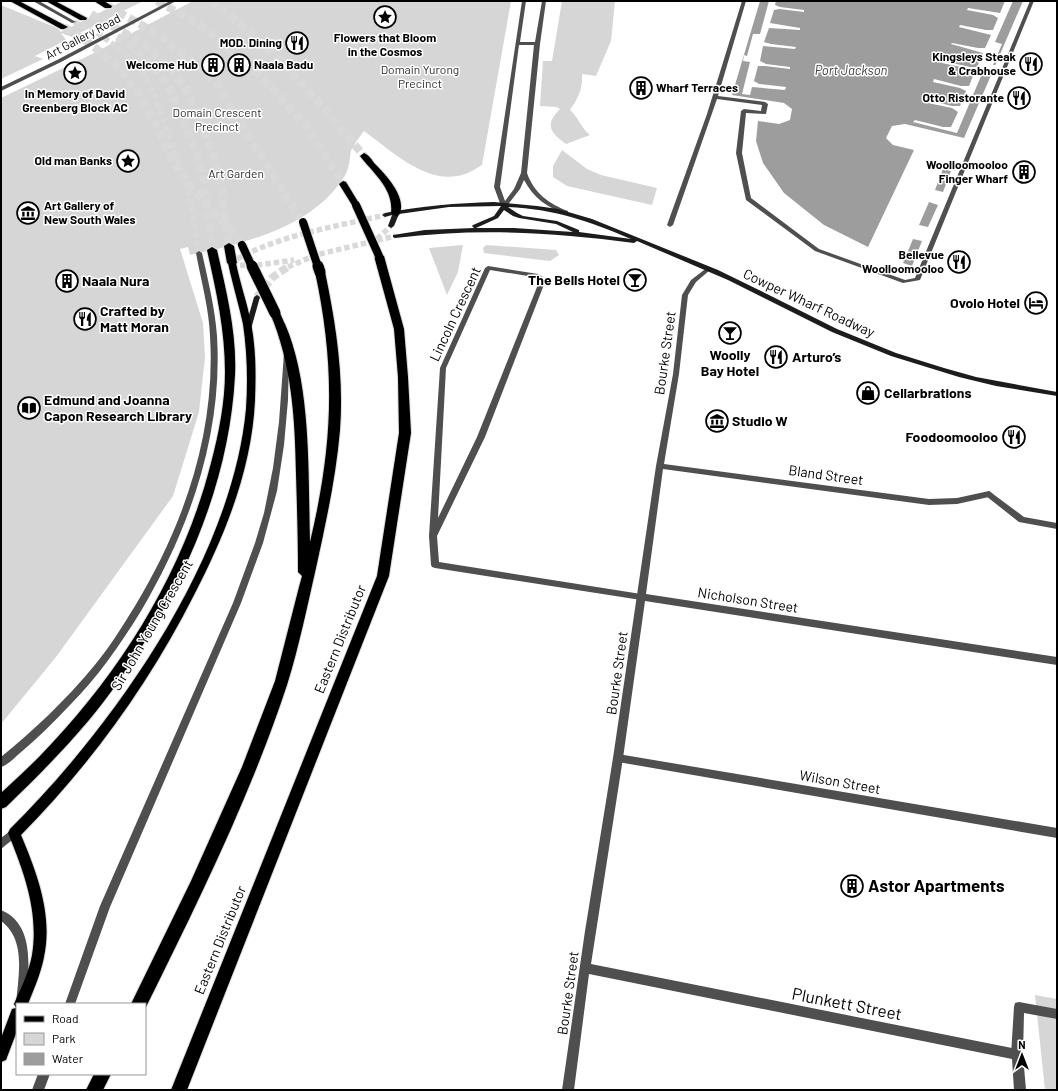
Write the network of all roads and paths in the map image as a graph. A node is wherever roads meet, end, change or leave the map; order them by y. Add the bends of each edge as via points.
1 (14, 1) edge
2 (35, 1) edge
3 (50, 1) edge
4 (66, 1) edge
5 (98, 1) edge
6 (174, 1) edge
7 (524, 1) edge
8 (544, 1) edge
9 (744, 1) edge
10 (1032, 1) edge
11 (108, 6) tunnel mouth
12 (91, 14) tunnel mouth
13 (83, 18) tunnel mouth
14 (74, 22) tunnel mouth
15 (64, 27) tunnel mouth
16 (517, 43) junction
17 (537, 44) junction
18 (1, 89) edge
19 (716, 97) junction
20 (364, 156) tunnel mouth
21 (524, 174) junction
22 (343, 184) tunnel mouth
23 (504, 206) junction
24 (396, 213) junction
25 (385, 215) tunnel mouth
26 (573, 215) junction
27 (302, 220) tunnel mouth
28 (670, 225) dead end
29 (391, 226) tunnel mouth
30 (464, 229) junction
31 (589, 235) junction
32 (395, 236) tunnel mouth
33 (649, 244) junction
34 (242, 245) tunnel mouth
35 (229, 246) tunnel mouth
36 (206, 252) joint
37 (236, 263) joint
38 (708, 269) junction
39 (256, 297) tunnel mouth
40 (248, 331) junction
41 (286, 343) junction
42 (1057, 394) edge
43 (660, 466) junction
44 (1057, 526) edge
45 (433, 536) junction
46 (435, 565) joint
47 (304, 591) junction
48 (641, 597) junction
49 (1057, 661) edge
50 (618, 758) junction
51 (1, 764) edge
52 (1, 802) edge
53 (14, 833) junction
54 (1057, 833) edge
55 (1, 844) edge
56 (1, 915) edge
57 (585, 968) junction
58 (21, 1003) edge
59 (21, 1003) edge
60 (70, 1003) edge
61 (139, 1003) edge
62 (1057, 1014) edge
63 (16, 1017) edge
64 (1, 1055) edge
65 (1017, 1055) junction
66 (44, 1075) edge
67 (102, 1075) edge
68 (38, 1090) edge
69 (94, 1090) edge
70 (179, 1090) edge
71 (568, 1090) edge
72 (1020, 1090) edge

1 - 15 highway
2 - 14 street
3 - 13 highway
4 - 12 highway
5 - 11 highway
6 - 18 street, Art Gallery Road
7 - 16 street
8 - 17 street
9 - 19 street
10 - 19 street via 918,279 905,282 817,250 748,199 739,153 744,110 764,113 766,104
16 - 17 street
16 - 23 street via 497,187
17 - 21 street
19 - 28 street
20 - 24 highway via 395,196
21 - 23 street
21 - 26 street via 531,189 546,203
22 - 70 highway, Eastern Distributor, bridge via 356,205 379,256 392,298 403,377 404,433 383,576
23 - 24 main road, Cowper Wharf Roadway via 435,206
23 - 26 main road, Cowper Wharf Roadway
23 - 30 main road via 496,217
23 - 31 main road via 518,217 555,222
24 - 25 main road, Cowper Wharf Roadway
24 - 29 main road
26 - 33 main road, Cowper Wharf Roadway
27 - 47 highway, bridge via 320,272 332,334 336,408 323,510
30 - 31 main road, Cowper Wharf Roadway via 518,229
30 - 32 main road, Cowper Wharf Roadway
31 - 33 main road, Cowper Wharf Roadway
33 - 38 main road, Cowper Wharf Roadway
34 - 41 highway, bridge via 275,313
35 - 37 highway
36 - 51 street via 213,330 213,397 208,436 190,501 156,579 108,654 74,694
36 - 52 highway via 228,332 230,373 221,449 201,519 168,590 111,683 42,763
37 - 40 main road, Sir John Young Crescent
38 - 42 main road, Cowper Wharf Roadway via 872,346 937,369 975,379
38 - 43 street, Bourke Street via 693,281 685,295 676,374
39 - 40 main road
40 - 53 main road, Sir John Young Crescent via 251,390 247,430 234,488 203,568 151,663 104,733 46,801
41 - 47 highway via 300,418
41 - 60 street via 286,380 279,452 269,506 257,548 237,603 105,906
43 - 44 street, Bland Street via 929,502 957,501 989,494 1022,520
43 - 48 street, Bourke Street
45 - 45 street, Lincoln Crescent via 476,448 530,316 542,282 536,275 488,268 443,368
45 - 46 street, Lincoln Crescent
46 - 48 street, Nicholson Street
47 - 61 highway via 281,685 239,795
48 - 49 street, Nicholson Street
48 - 50 street, Bourke Street
50 - 54 street, Wilson Street
50 - 57 street, Bourke Street
53 - 55 street, Sir John Young Crescent
53 - 58 main road via 37,901 40,929 38,955
56 - 59 street via 17,929 21,939
57 - 65 street, Plunkett Street
57 - 71 street, Bourke Street
62 - 65 street via 1020,1007
63 - 64 main road
65 - 72 street
66 - 68 street
67 - 69 highway

